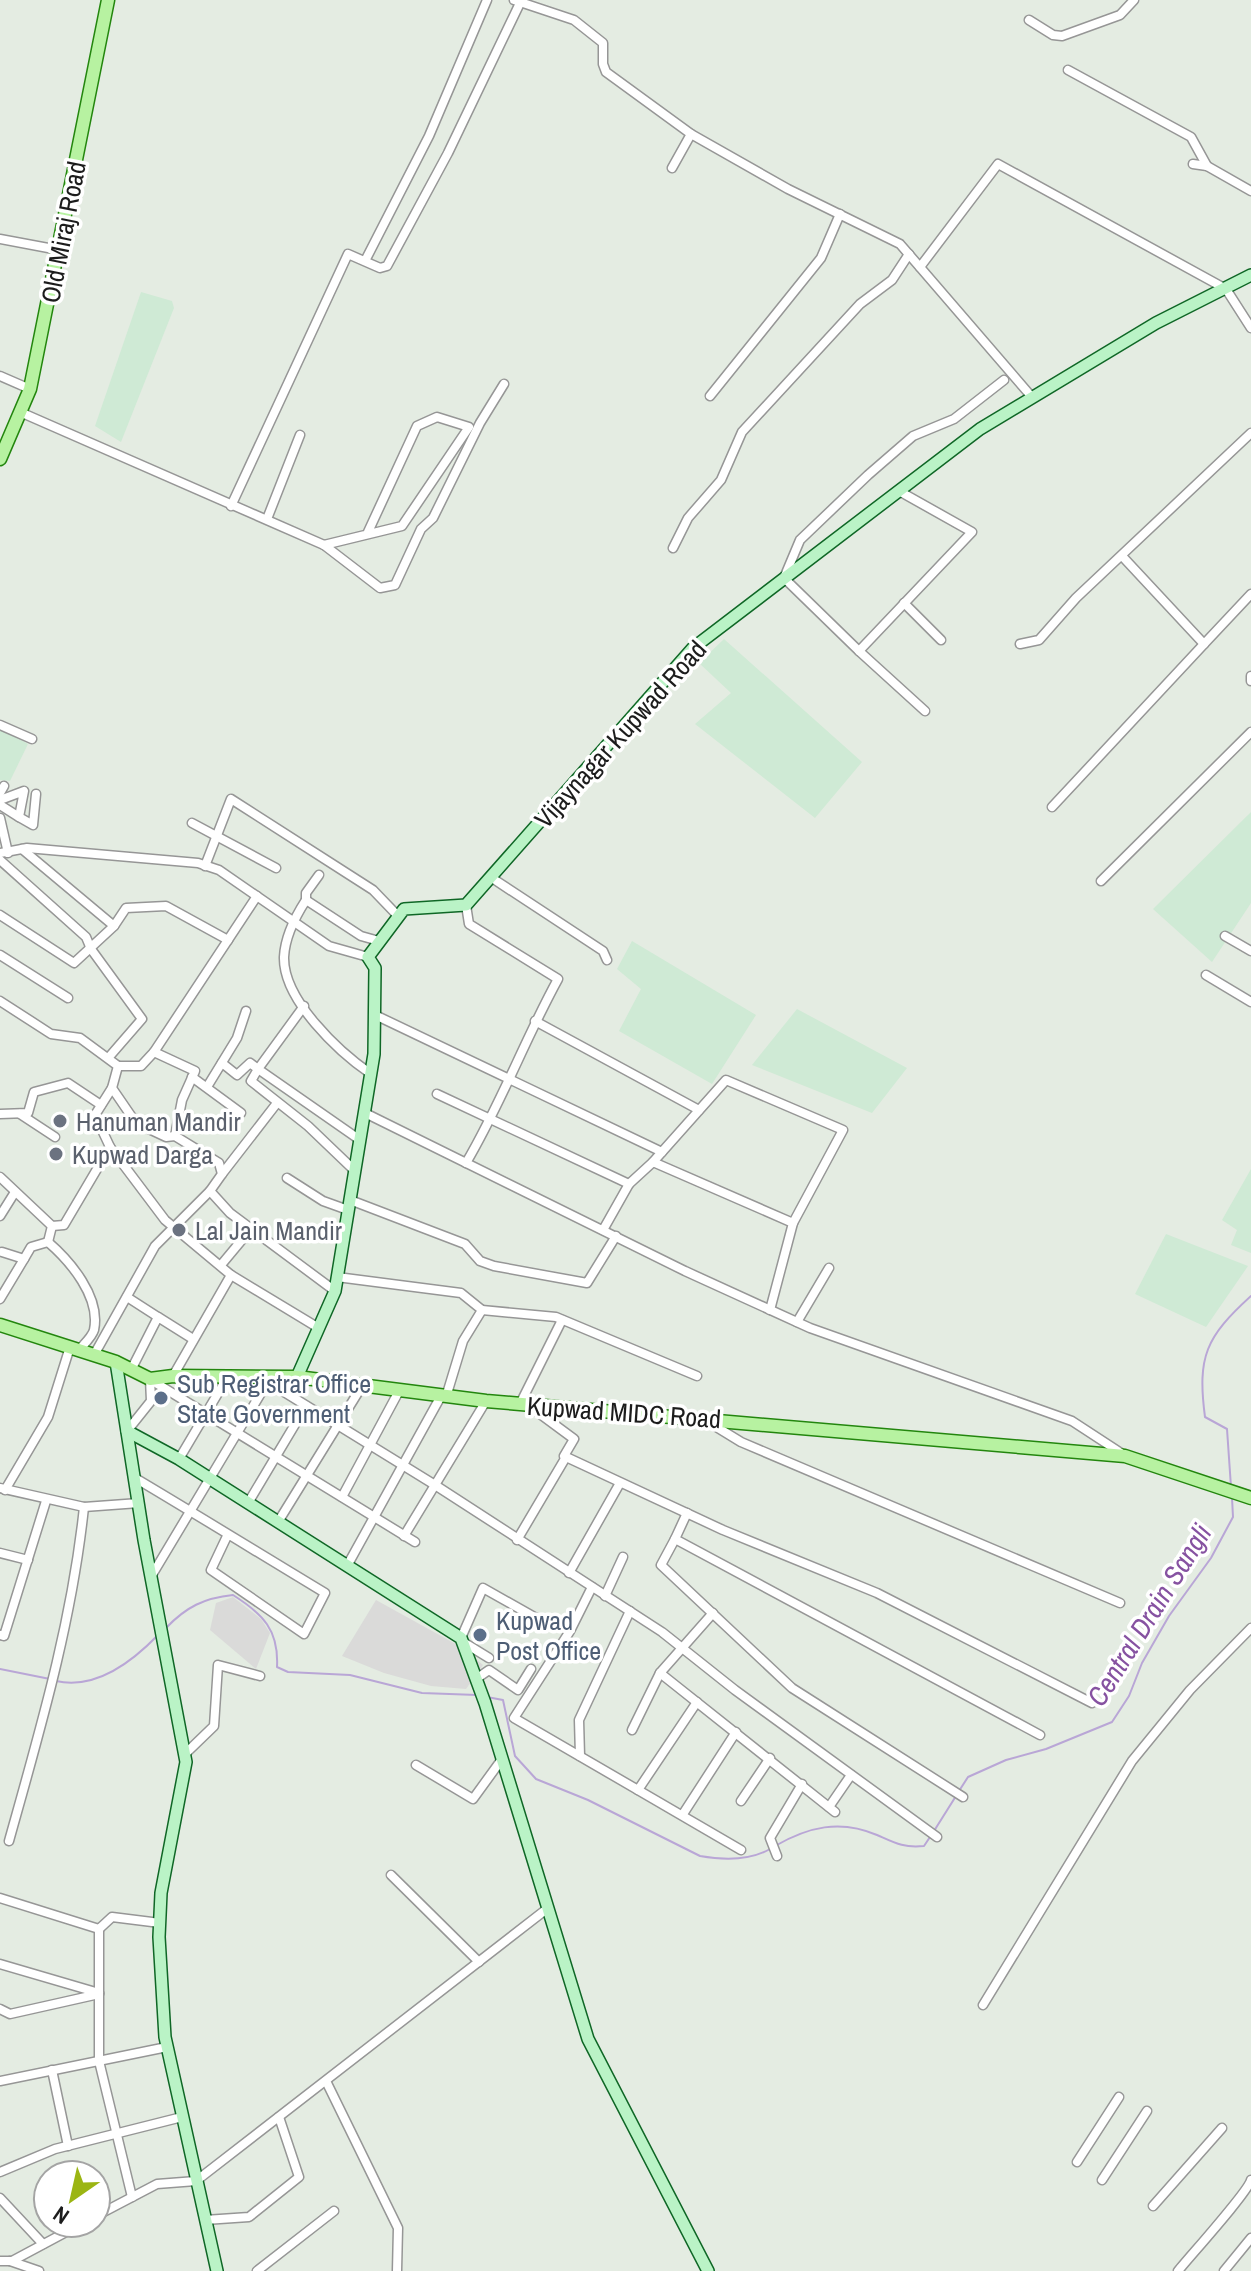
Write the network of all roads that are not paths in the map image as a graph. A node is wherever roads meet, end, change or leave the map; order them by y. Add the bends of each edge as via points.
1 (108, 0) edge
2 (487, 0) edge
3 (1134, 0) edge
4 (517, 2) edge
5 (1029, 20) dead end
6 (1068, 70) dead end
7 (691, 134) junction
8 (1193, 164) dead end
9 (1207, 166) junction
10 (672, 168) dead end
11 (1251, 191) edge
12 (840, 214) junction
13 (0, 239) edge
14 (60, 251) junction
15 (909, 254) junction
16 (366, 259) junction
17 (920, 267) junction
18 (1251, 275) edge
19 (1226, 289) junction
20 (1251, 328) edge
21 (0, 376) edge
22 (1004, 380) dead end
23 (504, 384) dead end
24 (30, 389) junction
25 (710, 396) dead end
26 (1031, 396) junction
27 (20, 412) junction
28 (1251, 433) edge
29 (300, 435) dead end
30 (0, 459) edge
31 (899, 491) junction
32 (231, 506) junction
33 (267, 519) junction
34 (368, 532) junction
35 (324, 545) junction
36 (673, 548) dead end
37 (1122, 556) junction
38 (784, 578) junction
39 (1251, 594) edge
40 (904, 603) junction
41 (941, 640) dead end
42 (1020, 644) dead end
43 (1204, 644) junction
44 (859, 651) junction
45 (925, 711) dead end
46 (0, 725) edge
47 (1251, 732) edge
48 (32, 739) dead end
49 (36, 794) dead end
50 (0, 802) edge
51 (1052, 807) dead end
52 (19, 817) junction
53 (0, 818) edge
54 (192, 823) dead end
55 (216, 835) junction
56 (22, 849) junction
57 (4, 853) edge
58 (0, 860) edge
59 (205, 866) junction
60 (276, 868) dead end
61 (319, 875) dead end
62 (492, 878) junction
63 (1101, 881) dead end
64 (257, 896) junction
65 (306, 900) junction
66 (466, 905) junction
67 (0, 915) edge
68 (398, 916) junction
69 (293, 921) junction
70 (114, 926) junction
71 (1225, 936) dead end
72 (228, 940) junction
73 (379, 941) junction
74 (91, 949) junction
75 (1251, 951) edge
76 (0, 955) edge
77 (368, 957) junction
78 (607, 960) dead end
79 (1206, 975) dead end
80 (68, 998) dead end
81 (1250, 1000) edge
82 (0, 1001) edge
83 (304, 1006) junction
84 (246, 1011) dead end
85 (375, 1015) junction
86 (535, 1021) junction
87 (154, 1052) junction
88 (109, 1057) junction
89 (222, 1063) junction
90 (118, 1066) junction
91 (258, 1069) junction
92 (371, 1074) junction
93 (192, 1077) junction
94 (510, 1079) junction
95 (207, 1087) junction
96 (112, 1088) junction
97 (437, 1094) dead end
98 (277, 1103) junction
99 (101, 1105) junction
100 (699, 1110) junction
101 (241, 1113) dead end
102 (365, 1113) junction
103 (0, 1114) edge
104 (20, 1114) junction
105 (492, 1120) junction
106 (175, 1136) junction
107 (55, 1137) dead end
108 (360, 1140) junction
109 (110, 1147) junction
110 (662, 1152) junction
111 (653, 1162) junction
112 (466, 1163) junction
113 (355, 1171) junction
114 (222, 1174) junction
115 (0, 1177) edge
116 (287, 1178) dead end
117 (629, 1184) junction
118 (210, 1191) junction
119 (15, 1192) junction
120 (349, 1205) junction
121 (0, 1216) edge
122 (793, 1223) junction
123 (52, 1226) junction
124 (176, 1228) junction
125 (251, 1229) junction
126 (603, 1230) junction
127 (616, 1236) junction
128 (48, 1242) junction
129 (1, 1251) edge
130 (24, 1259) junction
131 (221, 1265) junction
132 (829, 1268) dead end
133 (231, 1275) junction
134 (337, 1277) junction
135 (335, 1291) junction
136 (127, 1297) junction
137 (0, 1299) edge
138 (482, 1310) junction
139 (770, 1310) junction
140 (158, 1317) junction
141 (562, 1320) junction
142 (797, 1322) junction
143 (0, 1325) edge
144 (317, 1327) junction
145 (193, 1339) junction
146 (75, 1349) junction
147 (94, 1355) junction
148 (116, 1362) junction
149 (131, 1370) junction
150 (173, 1376) junction
151 (697, 1376) dead end
152 (297, 1377) junction
153 (227, 1378) junction
154 (150, 1379) junction
155 (269, 1380) junction
156 (362, 1386) junction
157 (399, 1391) junction
158 (444, 1396) junction
159 (486, 1401) junction
160 (524, 1404) junction
161 (306, 1406) junction
162 (207, 1415) junction
163 (703, 1418) junction
164 (340, 1427) junction
165 (127, 1431) junction
166 (239, 1434) junction
167 (371, 1447) junction
168 (1125, 1456) junction
169 (276, 1457) junction
170 (566, 1457) junction
171 (179, 1459) junction
172 (402, 1466) junction
173 (307, 1476) junction
174 (135, 1478) junction
175 (211, 1479) junction
176 (620, 1483) junction
177 (435, 1485) junction
178 (3, 1489) edge
179 (342, 1497) junction
180 (1251, 1498) edge
181 (46, 1501) junction
182 (139, 1503) junction
183 (248, 1503) junction
184 (84, 1507) junction
185 (191, 1511) junction
186 (687, 1513) junction
187 (374, 1517) junction
188 (278, 1522) junction
189 (228, 1534) junction
190 (404, 1536) junction
191 (675, 1539) junction
192 (517, 1540) junction
193 (415, 1542) dead end
194 (0, 1553) edge
195 (623, 1557) dead end
196 (28, 1560) junction
197 (347, 1566) junction
198 (569, 1573) junction
199 (152, 1575) junction
200 (592, 1587) junction
201 (605, 1596) junction
202 (1120, 1603) dead end
203 (0, 1610) edge
204 (630, 1611) junction
205 (713, 1613) junction
206 (11, 1614) junction
207 (545, 1623) dead end
208 (1251, 1628) edge
209 (0, 1635) edge
210 (462, 1640) junction
211 (683, 1649) junction
212 (489, 1658) dead end
213 (531, 1669) dead end
214 (660, 1673) junction
215 (260, 1676) dead end
216 (476, 1679) junction
217 (697, 1702) junction
218 (1092, 1703) dead end
219 (632, 1730) dead end
220 (736, 1732) junction
221 (1040, 1735) dead end
222 (185, 1754) junction
223 (580, 1756) junction
224 (770, 1758) junction
225 (502, 1759) junction
226 (416, 1765) dead end
227 (851, 1775) junction
228 (802, 1784) junction
229 (638, 1790) junction
230 (963, 1797) dead end
231 (741, 1801) dead end
232 (683, 1814) junction
233 (937, 1837) dead end
234 (9, 1841) dead end
235 (741, 1850) dead end
236 (777, 1856) dead end
237 (391, 1875) dead end
238 (0, 1898) edge
239 (548, 1908) junction
240 (160, 1923) junction
241 (99, 1929) junction
242 (479, 1962) junction
243 (0, 1964) edge
244 (99, 1993) junction
245 (983, 2005) dead end
246 (0, 2009) edge
247 (167, 2047) junction
248 (99, 2061) junction
249 (52, 2070) junction
250 (0, 2081) edge
251 (326, 2081) junction
252 (1119, 2097) dead end
253 (1147, 2111) dead end
254 (182, 2117) junction
255 (279, 2117) junction
256 (1222, 2128) dead end
257 (115, 2134) junction
258 (68, 2146) junction
259 (1077, 2162) dead end
260 (0, 2172) edge
261 (1102, 2180) dead end
262 (1251, 2180) edge
263 (196, 2181) junction
264 (132, 2197) junction
265 (0, 2198) edge
266 (1153, 2206) dead end
267 (112, 2208) edge
268 (334, 2211) dead end
269 (205, 2220) junction
270 (1251, 2238) edge
271 (53, 2239) edge
272 (43, 2244) junction
273 (3, 2260) edge
274 (39, 2271) edge
275 (217, 2271) edge
276 (257, 2271) edge
277 (397, 2271) edge
278 (708, 2271) edge
279 (1178, 2271) edge
280 (1224, 2271) edge

1 - 14 main road, Old Miraj Road
2 - 16 street via 429,136
3 - 5 street via 1120,15 1062,36
4 - 7 street via 574,20 603,43 606,72
4 - 16 street via 396,253 380,268
6 - 9 street via 1191,137
7 - 10 street
7 - 12 street
8 - 9 street
9 - 11 street
12 - 15 street via 900,244
12 - 25 street via 821,258
13 - 14 street
14 - 24 main road, Old Miraj Road
15 - 17 street
15 - 36 street via 892,280 860,304 742,432 721,480 688,518
16 - 32 street via 348,254
17 - 19 street via 998,164
17 - 26 street
18 - 19 street, Vijaynagar Kupwad Road
19 - 20 street
19 - 26 street, Vijaynagar Kupwad Road
21 - 24 street
22 - 38 street via 954,419 913,436 868,475 800,540
23 - 35 street via 395,585 369,584
24 - 27 main road, Old Miraj Road
26 - 31 street, Vijaynagar Kupwad Road
27 - 30 main road, Old Miraj Road
27 - 32 street
28 - 37 street
29 - 33 street
31 - 38 street, Vijaynagar Kupwad Road
31 - 40 street via 972,532
32 - 33 street
33 - 35 street
34 - 34 street via 402,526 469,427 437,417 417,426
34 - 35 street
37 - 42 street via 1039,640
37 - 43 street
38 - 44 street
38 - 62 street, Vijaynagar Kupwad Road via 693,648
39 - 43 street
40 - 41 street
40 - 44 street
43 - 51 street
44 - 45 street
46 - 48 street
47 - 63 street
49 - 52 street via 33,825
50 - 52 street
50 - 52 street via 24,791
53 - 57 street
54 - 55 street
55 - 59 street
55 - 60 street
55 - 68 street via 231,799 373,890
56 - 57 street
56 - 59 street
56 - 70 street
58 - 74 street via 86,937
59 - 64 street
61 - 65 street
62 - 66 street, Vijaynagar Kupwad Road
62 - 78 street via 603,951
64 - 69 street
64 - 72 street
65 - 69 street
65 - 73 street via 361,936
66 - 68 street via 404,909
66 - 86 street via 469,924 558,979
67 - 74 street via 74,963
68 - 73 street
69 - 77 street via 329,946
69 - 83 street via 285,962 291,987
70 - 72 street via 126,908 166,906
70 - 74 street
71 - 75 street
72 - 87 street
73 - 77 street
74 - 88 street via 142,1019
76 - 80 street
77 - 85 street via 375,968
79 - 81 street
82 - 88 street via 51,1034 80,1038
83 - 91 street
83 - 92 street via 327,1037
84 - 89 street
85 - 92 street
85 - 94 street
86 - 94 street
86 - 100 street
87 - 90 street via 141,1066
87 - 93 street via 195,1071
88 - 90 street
89 - 91 street via 237,1075 250,1063
89 - 95 street
90 - 96 street
91 - 98 street via 251,1081
91 - 108 street
92 - 102 street
93 - 95 street
93 - 106 street
94 - 105 street
94 - 110 street
95 - 101 street
96 - 99 street
96 - 106 street via 136,1123
97 - 105 street
98 - 113 street
98 - 114 street
99 - 104 street via 68,1083 34,1092 28,1113
99 - 109 street via 95,1115
100 - 110 street
100 - 122 street via 726,1080 843,1130
102 - 108 street
102 - 112 street
103 - 104 street
104 - 107 street
105 - 112 street
105 - 117 street
106 - 114 street via 219,1163
108 - 113 street
109 - 123 street via 64,1225
109 - 124 street
110 - 111 street
111 - 117 street
111 - 122 street
112 - 126 street
113 - 120 street
114 - 118 street
115 - 119 street
116 - 120 street via 323,1201
117 - 126 street
118 - 124 street
118 - 125 street
119 - 121 street
119 - 123 street
120 - 127 street via 465,1244 480,1261 494,1266 587,1283
120 - 134 street
122 - 139 street
123 - 128 street
124 - 131 street
124 - 136 street via 155,1246
125 - 131 street
125 - 135 street
126 - 127 street
127 - 139 street
128 - 130 street via 31,1247
128 - 146 street via 67,1259 95,1309 94,1333
129 - 130 street
130 - 137 street
131 - 133 street
132 - 142 street
133 - 144 street
133 - 145 street
134 - 135 street
134 - 138 street via 461,1293
135 - 144 street
136 - 140 street
136 - 147 street
138 - 141 street
138 - 158 street via 463,1341
139 - 142 street
140 - 145 street
140 - 149 street
141 - 151 street
141 - 160 street
142 - 168 street via 1072,1421
143 - 146 main road
144 - 152 street
145 - 150 street
146 - 147 main road
146 - 178 street via 48,1417
147 - 148 main road
148 - 149 main road
148 - 165 street
149 - 154 main road
150 - 153 main road, Kupwad MIDC Road
150 - 154 main road, Kupwad MIDC Road
152 - 155 main road, Kupwad MIDC Road
152 - 156 main road, Kupwad MIDC Road
153 - 155 main road, Kupwad MIDC Road
153 - 162 street
154 - 162 street
154 - 165 street via 151,1401
155 - 161 street
155 - 166 street
156 - 157 main road, Kupwad MIDC Road
156 - 164 street
157 - 158 main road, Kupwad MIDC Road
157 - 167 street
158 - 159 main road, Kupwad MIDC Road
158 - 172 street
159 - 160 main road, Kupwad MIDC Road
159 - 177 street
160 - 163 main road, Kupwad MIDC Road
160 - 170 street via 574,1439
161 - 164 street
161 - 169 street
162 - 166 street
162 - 171 street
163 - 168 main road, Kupwad MIDC Road
163 - 202 street via 741,1442
164 - 167 street
164 - 173 street
165 - 171 street
165 - 174 street
166 - 169 street
166 - 175 street
167 - 172 street
167 - 179 street
168 - 180 main road, Kupwad MIDC Road
169 - 173 street
169 - 183 street
170 - 176 street
170 - 192 street
171 - 175 street
172 - 177 street
172 - 187 street
173 - 179 street
173 - 188 street
174 - 182 street
174 - 185 street
175 - 183 street
175 - 185 street
176 - 186 street
176 - 198 street
177 - 190 street
177 - 192 street
178 - 181 street
179 - 187 street
181 - 184 street
181 - 196 street
182 - 184 street
182 - 199 street
183 - 188 street
184 - 234 street via 77,1575 57,1666
185 - 189 street
185 - 199 street
186 - 191 street
186 - 218 street via 877,1593
187 - 190 street
187 - 197 street
188 - 197 street
189 - 189 street via 325,1593 304,1634 211,1570
190 - 193 street
191 - 205 street via 661,1565
191 - 221 street
192 - 198 street
194 - 196 street
195 - 201 street
196 - 206 street
197 - 210 street
198 - 200 street
199 - 222 street
200 - 201 street
200 - 223 street via 514,1718
201 - 204 street
203 - 206 street
204 - 211 street
204 - 223 street via 579,1720
205 - 211 street
205 - 230 street via 792,1688
206 - 209 street via 4,1636
207 - 210 street via 483,1588
208 - 245 street via 1190,1690 1132,1761
210 - 212 street
210 - 216 street
211 - 214 street
211 - 227 street
213 - 216 street via 518,1690 489,1670
214 - 217 street
214 - 219 street
215 - 222 street via 218,1665 214,1726
216 - 225 street
217 - 220 street
217 - 229 street
220 - 224 street
220 - 232 street
222 - 240 street
223 - 229 street
224 - 228 street
224 - 231 street
225 - 226 street via 473,1799
225 - 239 street
227 - 228 street via 832,1809
227 - 233 street
228 - 236 street via 770,1838
229 - 232 street
232 - 235 street
237 - 242 street
238 - 241 street
239 - 242 street
239 - 278 street via 588,2039
240 - 241 street via 112,1917
240 - 247 street
241 - 244 street
242 - 251 street
243 - 244 street
244 - 246 street via 10,2014
244 - 248 street
247 - 248 street
247 - 254 street
248 - 249 street
248 - 257 street
249 - 250 street
249 - 258 street
251 - 255 street
251 - 277 street via 398,2228
252 - 259 street
253 - 261 street
254 - 257 street
254 - 263 street
255 - 263 street
255 - 269 street via 299,2177 249,2217
256 - 266 street
257 - 258 street
257 - 264 street
258 - 260 street
262 - 279 street
263 - 264 street via 157,2184
263 - 269 street
264 - 267 street
265 - 272 street
268 - 276 street
269 - 275 street
270 - 280 street
271 - 272 street
272 - 273 street
273 - 274 street

